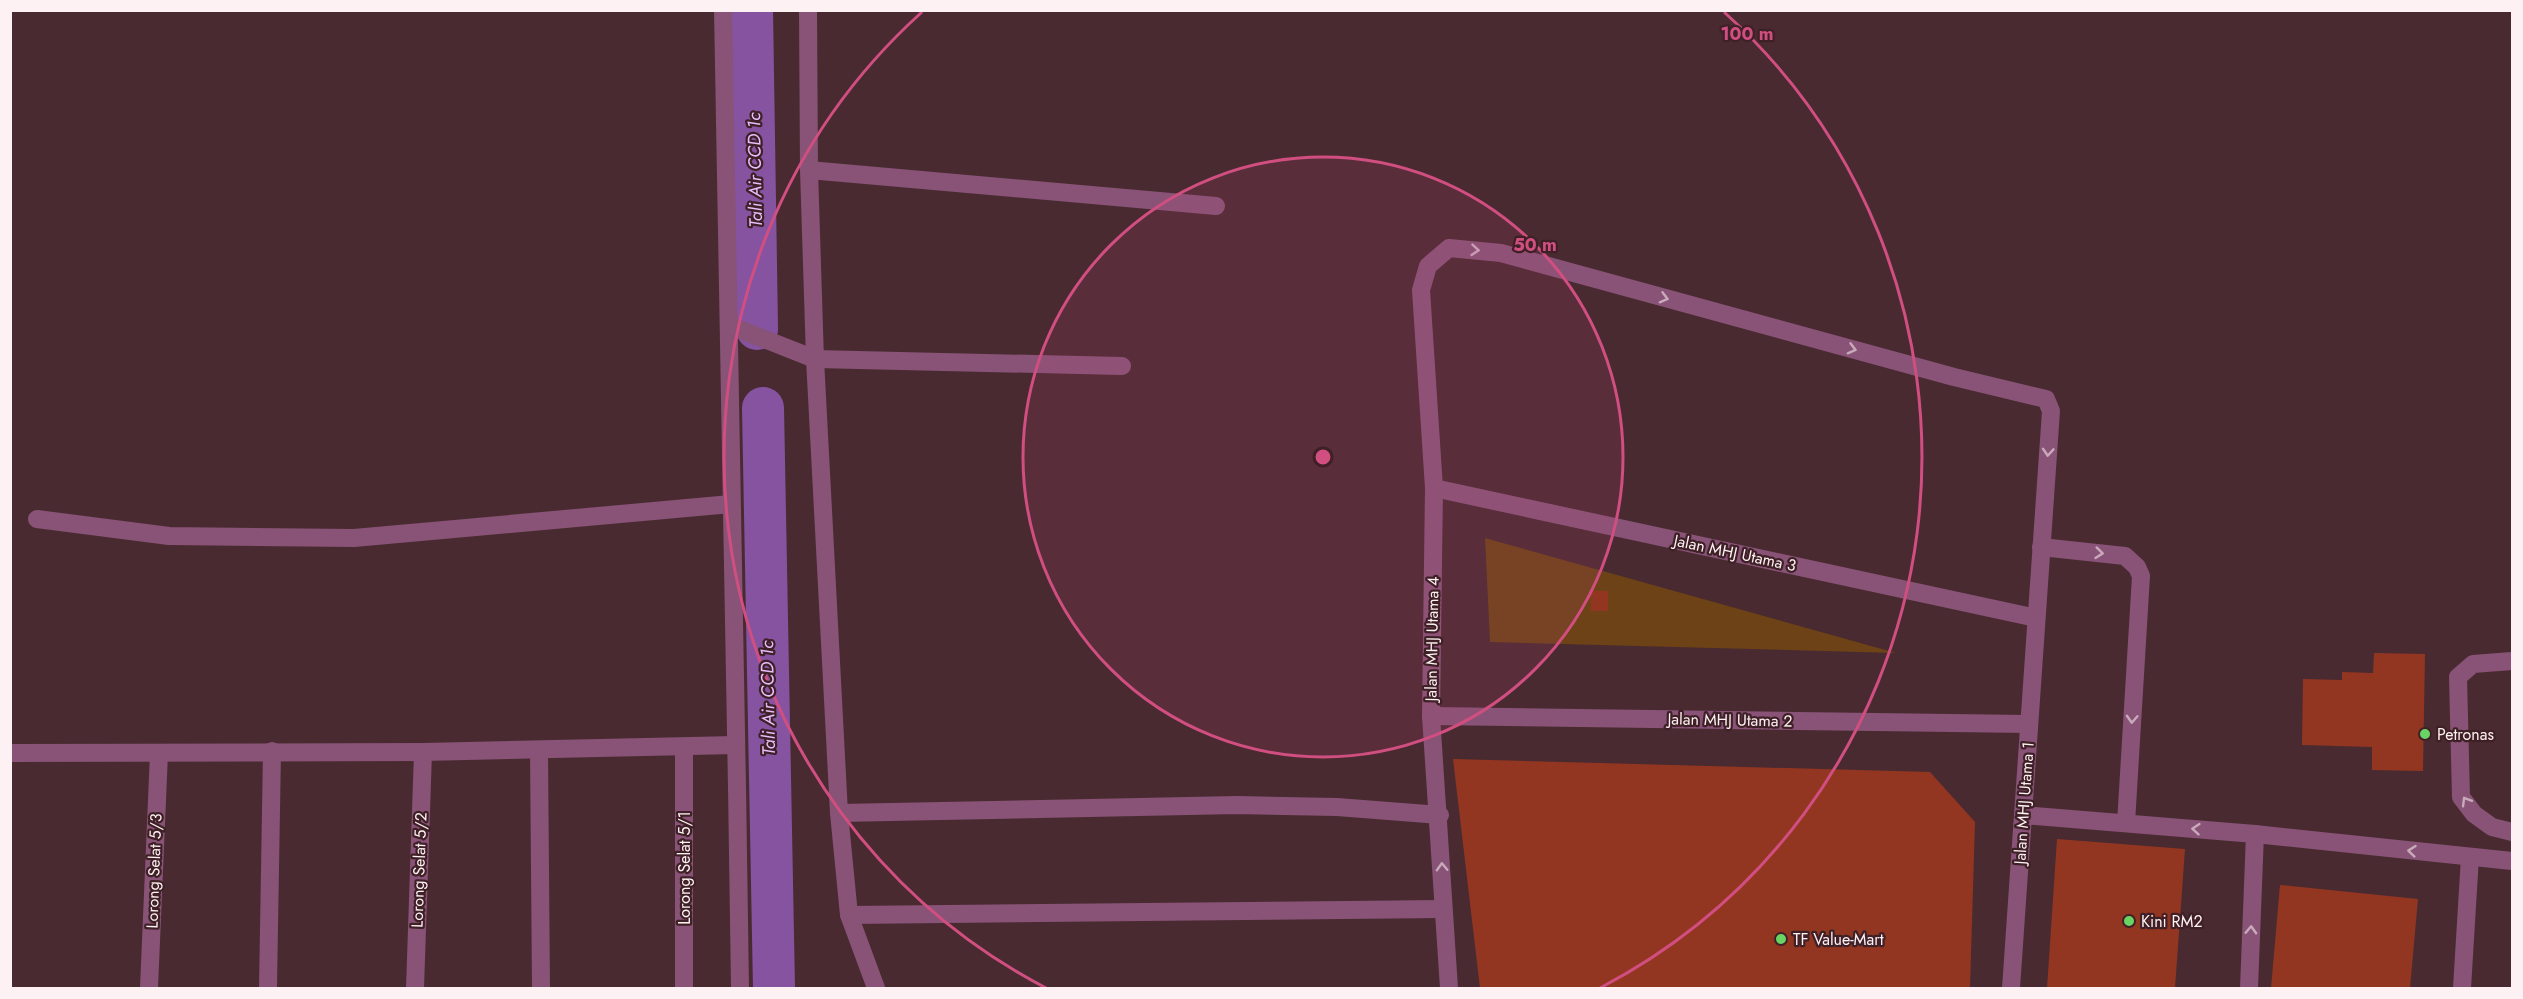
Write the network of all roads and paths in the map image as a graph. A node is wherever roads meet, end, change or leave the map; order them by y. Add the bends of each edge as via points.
1 (723, 10) edge
2 (808, 10) edge
3 (809, 170) junction
4 (1216, 206) dead end
5 (1421, 290) joint
6 (731, 326) junction
7 (815, 360) junction
8 (1122, 366) dead end
9 (1434, 488) junction
10 (731, 504) junction
11 (37, 519) dead end
12 (2041, 547) junction
13 (2036, 618) junction
14 (2512, 661) edge
15 (1431, 716) junction
16 (2029, 724) junction
17 (736, 745) junction
18 (684, 747) junction
19 (539, 750) junction
20 (272, 751) junction
21 (423, 752) junction
22 (10, 753) edge
23 (159, 753) junction
24 (839, 813) junction
25 (1440, 815) junction
26 (2022, 815) junction
27 (2126, 823) junction
28 (2512, 832) edge
29 (2255, 834) junction
30 (2470, 857) junction
31 (2512, 861) edge
32 (1443, 909) junction
33 (849, 915) junction
34 (149, 988) edge
35 (268, 988) edge
36 (415, 988) edge
37 (541, 988) edge
38 (684, 988) edge
39 (740, 988) edge
40 (876, 988) edge
41 (1449, 988) edge
42 (2011, 988) edge
43 (2249, 988) edge
44 (2462, 988) edge

1 - 6 street
2 - 3 street
3 - 4 street
3 - 7 street
5 - 9 street, Jalan MHJ Utama 4
5 -> 12 street, Jalan MHJ Utama 1 via 1428,266 1449,248 1501,253 2046,399 2051,411
6 - 7 street
6 - 10 street
7 - 8 street
7 - 24 street
9 - 13 street, Jalan MHJ Utama 3
9 - 15 street, Jalan MHJ Utama 4
10 - 11 street via 354,538 169,536
10 - 17 street
12 - 13 street, Jalan MHJ Utama 1
12 -> 27 street via 2125,556 2138,567 2141,576
13 - 16 street, Jalan MHJ Utama 1
28 -> 14 street via 2492,827 2474,814 2461,797 2458,677 2473,664
15 - 16 street, Jalan MHJ Utama 2
15 - 25 street, Jalan MHJ Utama 4
16 - 26 street, Jalan MHJ Utama 1
17 - 18 street
17 - 39 street
18 - 19 street
18 - 38 street, Lorong Selat 5/1
19 - 21 street
19 - 37 street
20 - 21 street
20 - 23 street
20 - 35 street
21 - 36 street, Lorong Selat 5/2
22 - 23 street
23 - 34 street, Lorong Selat 5/3
24 - 25 street via 1237,805
24 - 33 street
32 -> 25 street, Jalan MHJ Utama 4
26 - 27 street
26 - 42 street, Jalan MHJ Utama 1
29 -> 27 street
30 -> 29 street
43 -> 29 street
30 - 31 street
30 - 44 street
32 - 33 street
32 - 41 street, Jalan MHJ Utama 4
33 - 40 street

